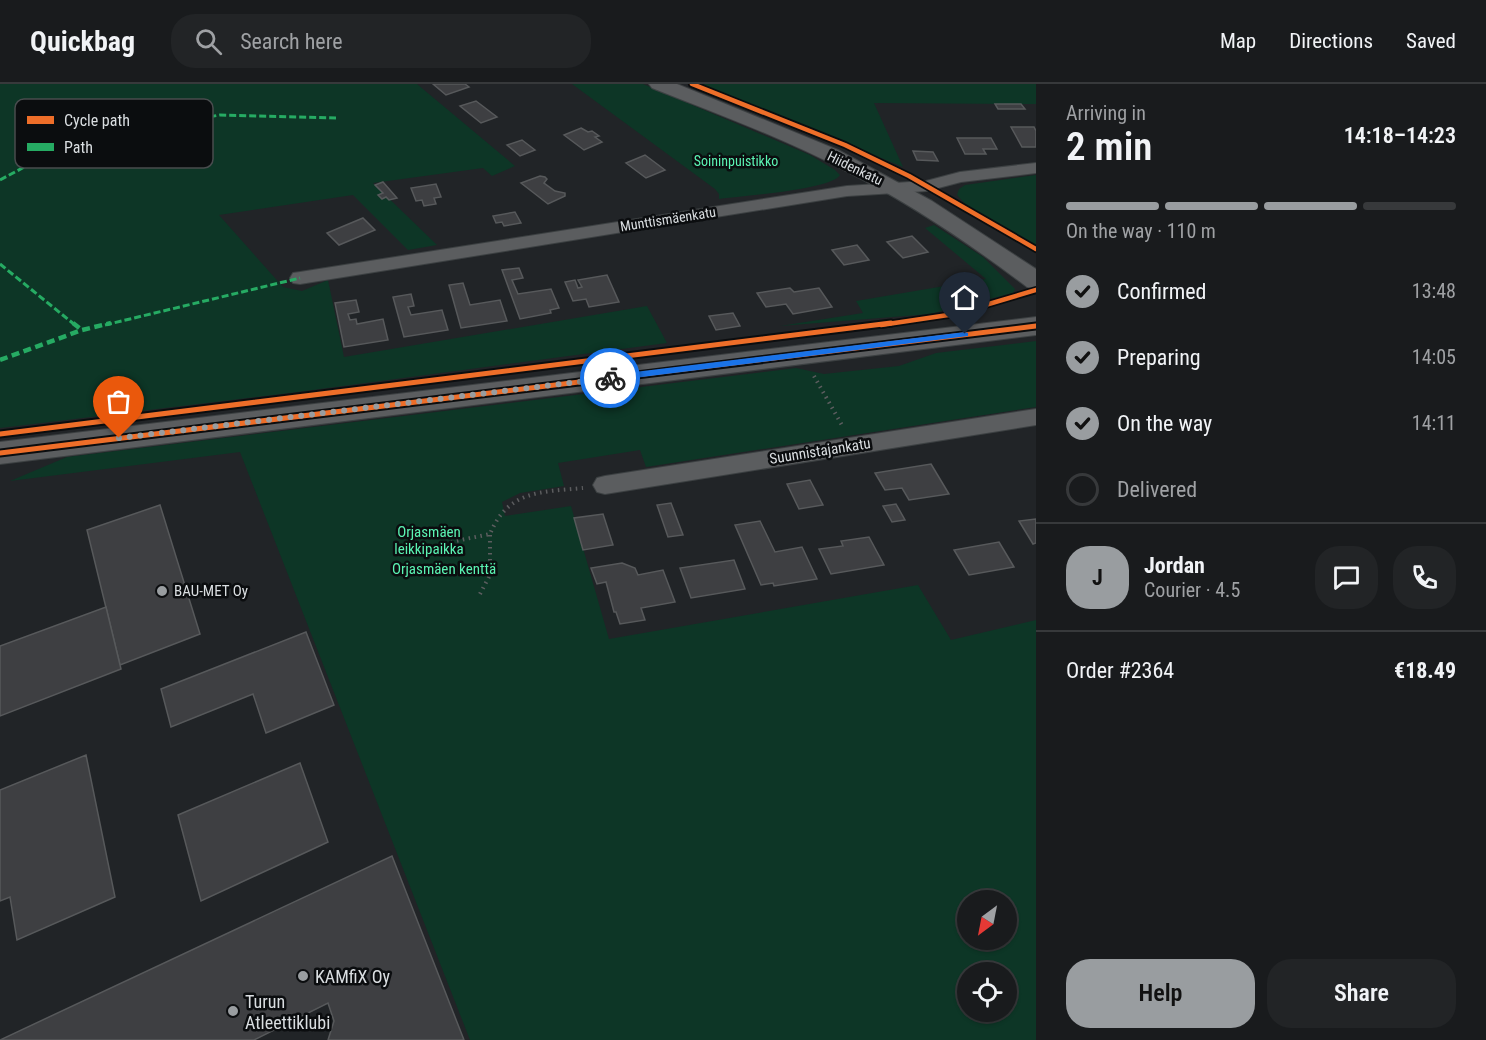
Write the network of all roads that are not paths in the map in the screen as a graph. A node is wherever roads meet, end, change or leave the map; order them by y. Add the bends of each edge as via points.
1 (659, 84) edge
2 (1036, 168) edge
3 (892, 187) junction
4 (300, 278) dead end
5 (1036, 281) edge
6 (1036, 326) edge
7 (1036, 417) edge
8 (0, 453) edge
9 (605, 485) road end

1 - 3 street, Hiidenkatu via 789,137
2 - 3 street, Munttismäenkatu via 960,177 927,186
3 - 4 street, Munttismäenkatu
3 - 5 street, Hiidenkatu via 988,245
6 - 8 street
7 - 9 street, Suunnistajankatu

